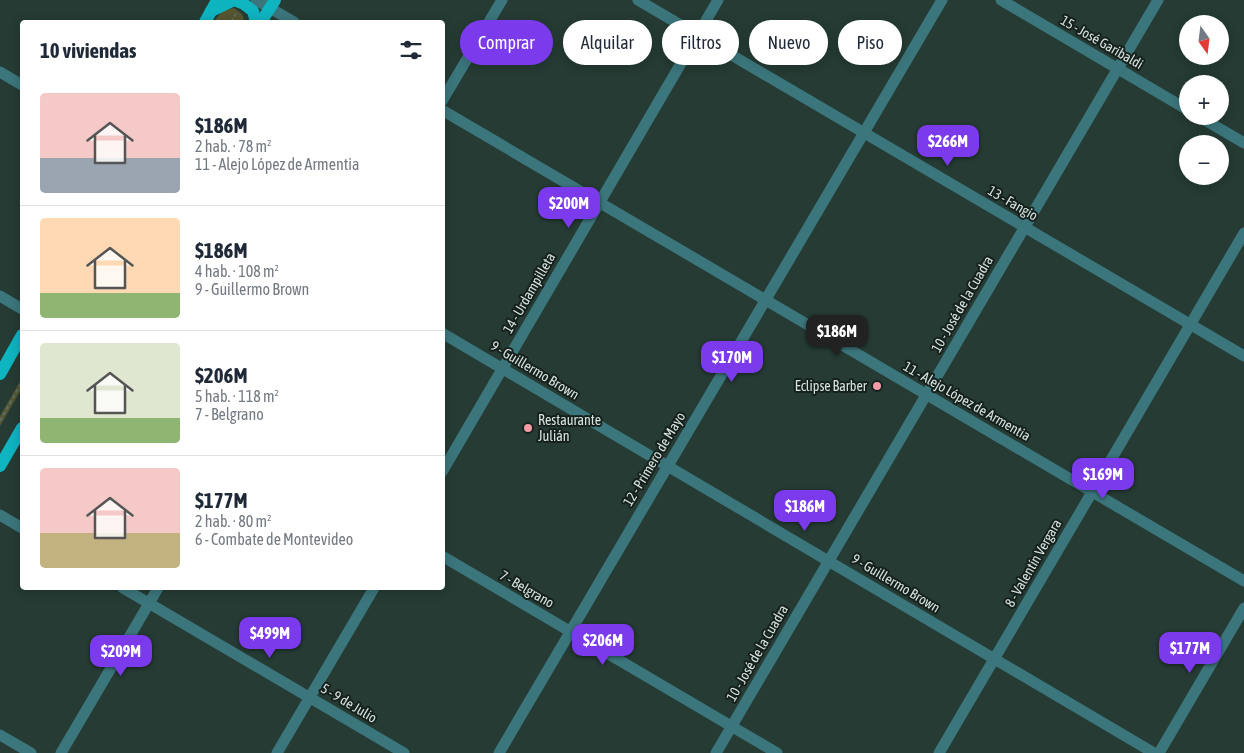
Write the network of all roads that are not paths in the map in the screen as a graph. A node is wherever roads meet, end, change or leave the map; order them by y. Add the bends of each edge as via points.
1 (256, 0) edge
2 (502, 0) edge
3 (638, 0) edge
4 (718, 0) edge
5 (942, 0) edge
6 (1001, 0) edge
7 (1158, 0) edge
8 (272, 4) edge
9 (215, 6) edge
10 (206, 20) edge
11 (255, 20) edge
12 (262, 20) edge
13 (292, 20) edge
14 (672, 20) edge
15 (707, 20) edge
16 (739, 59) edge
17 (680, 65) edge
18 (1118, 69) junction
19 (0, 72) edge
20 (20, 84) edge
21 (445, 96) edge
22 (1179, 105) edge
23 (445, 112) edge
24 (1213, 125) edge
25 (864, 133) junction
26 (1244, 143) edge
27 (600, 202) junction
28 (1025, 227) junction
29 (1244, 233) edge
30 (0, 296) edge
31 (766, 300) junction
32 (20, 308) edge
33 (1190, 325) junction
34 (445, 335) edge
35 (20, 340) edge
36 (1244, 356) edge
37 (503, 369) junction
38 (0, 374) edge
39 (927, 394) junction
40 (20, 431) edge
41 (0, 466) edge
42 (668, 466) junction
43 (445, 467) edge
44 (1092, 492) junction
45 (0, 515) edge
46 (20, 527) edge
47 (445, 558) edge
48 (829, 561) junction
49 (1244, 581) edge
50 (126, 590) edge
51 (157, 590) edge
52 (373, 590) edge
53 (149, 603) junction
54 (1244, 608) edge
55 (570, 632) junction
56 (994, 659) junction
57 (310, 697) junction
58 (732, 726) junction
59 (0, 735) edge
60 (31, 753) edge
61 (61, 753) edge
62 (277, 753) edge
63 (404, 753) edge
64 (499, 753) edge
65 (716, 753) edge
66 (777, 753) edge
67 (939, 753) edge
68 (1154, 753) edge
69 (1159, 753) edge

1 - 8 street
2 - 21 street
3 - 14 street, 13 - Fangio
4 - 15 street, 14 - Urdampilleta
5 - 25 street, 12 - Primero de Mayo
6 - 18 street, 15 - José Garibaldi
7 - 18 street, 10 - José de la Cuadra
8 - 12 main road
8 - 13 street
9 - 10 main road
9 - 11 main road via 234,0 253,11
16 - 25 street, 13 - Fangio
17 - 27 street, 14 - Urdampilleta
18 - 22 street, 15 - José Garibaldi
18 - 28 street, 10 - José de la Cuadra
19 - 20 street
23 - 27 street, 11 - Alejo López de Armentia
24 - 26 street
25 - 28 street, 13 - Fangio
25 - 31 street, 12 - Primero de Mayo
27 - 31 street, 11 - Alejo López de Armentia
27 - 37 street, 14 - Urdampilleta
28 - 33 street, 13 - Fangio
28 - 39 street, 10 - José de la Cuadra
29 - 33 street, 8 - Valentín Vergara
30 - 32 street
31 - 39 street, 11 - Alejo López de Armentia
31 - 42 street, 12 - Primero de Mayo
33 - 36 street, 13 - Fangio
33 - 44 street, 8 - Valentín Vergara
34 - 37 street, 9 - Guillermo Brown
35 - 38 main road
37 - 42 street, 9 - Guillermo Brown
37 - 43 street, 14 - Urdampilleta
39 - 44 street, 11 - Alejo López de Armentia
39 - 48 street, 10 - José de la Cuadra
40 - 41 main road
42 - 48 street, 9 - Guillermo Brown
42 - 55 street, 12 - Primero de Mayo
44 - 49 street, 11 - Alejo López de Armentia
44 - 56 street, 8 - Valentín Vergara
45 - 46 street
47 - 55 street, 7 - Belgrano
48 - 56 street, 9 - Guillermo Brown
48 - 58 street, 10 - José de la Cuadra
50 - 53 street, 5 - 9 de Julio
51 - 53 street
52 - 57 street
53 - 57 street, 5 - 9 de Julio
53 - 61 street
54 - 69 street
55 - 58 street, 7 - Belgrano
55 - 64 street, 12 - Primero de Mayo
56 - 67 street, 8 - Valentín Vergara
56 - 68 street, 9 - Guillermo Brown
57 - 62 street
57 - 63 street, 5 - 9 de Julio
58 - 65 street, 10 - José de la Cuadra
58 - 66 street, 7 - Belgrano
59 - 60 street

